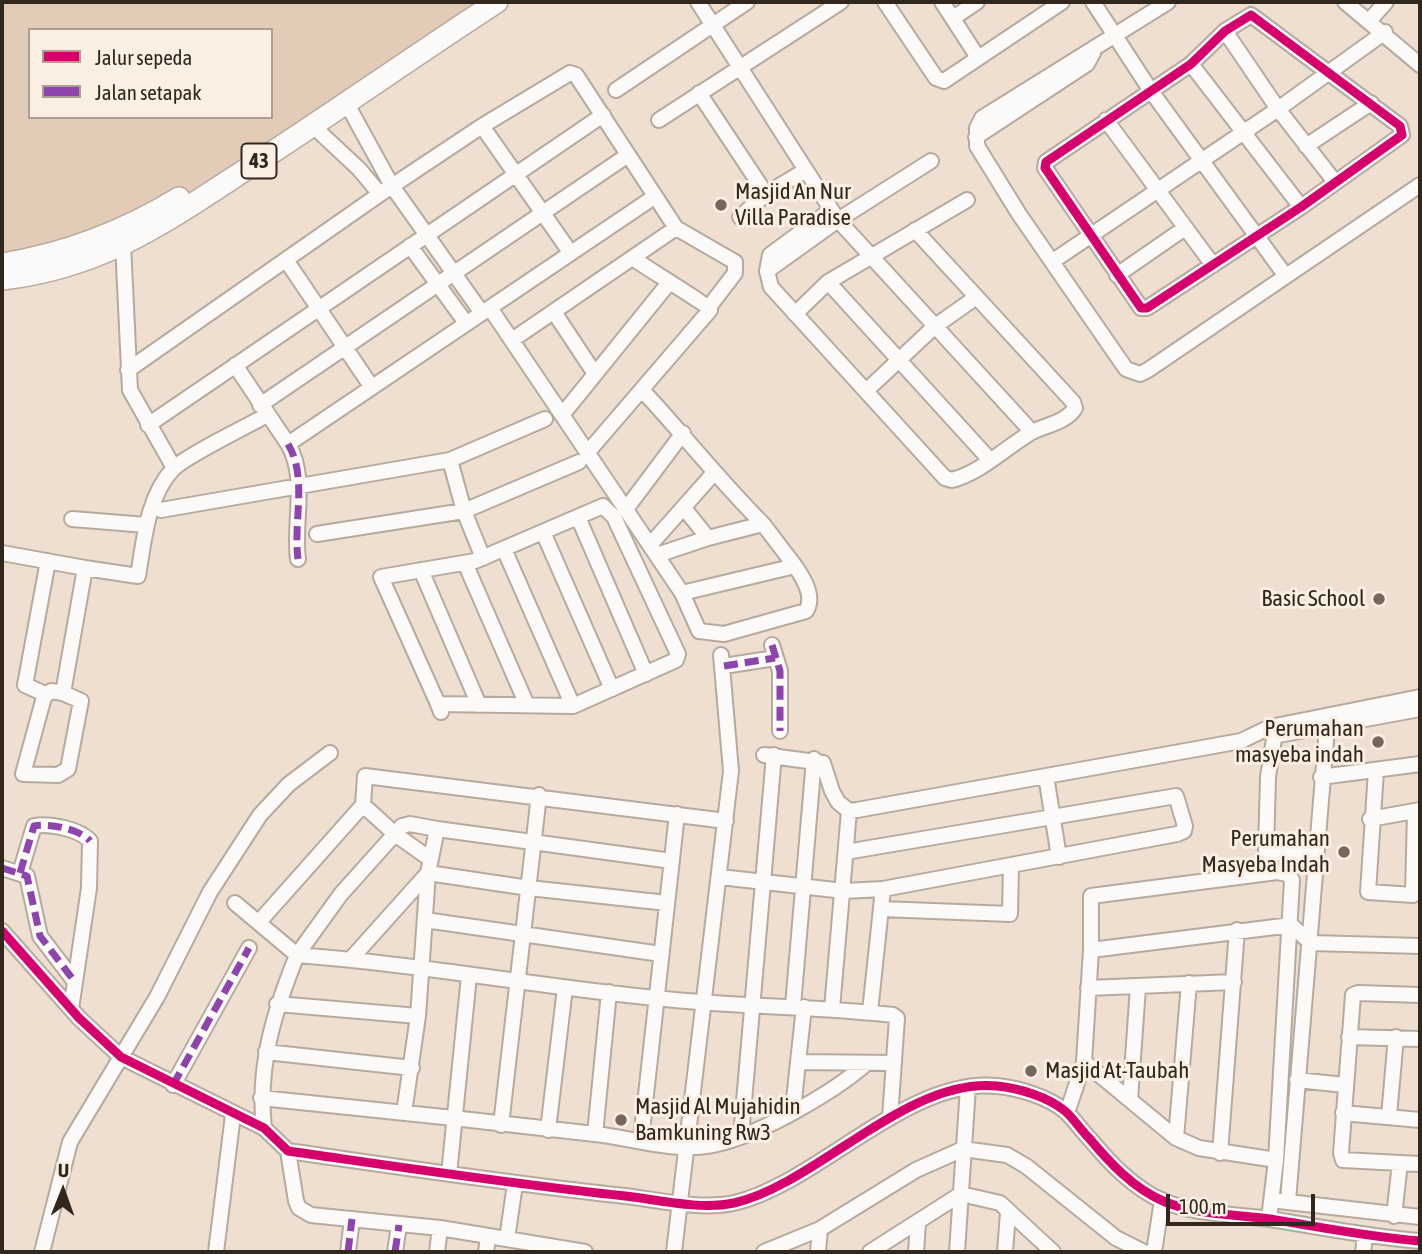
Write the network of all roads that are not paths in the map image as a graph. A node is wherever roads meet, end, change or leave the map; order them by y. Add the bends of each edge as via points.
1 (476, 2) edge
2 (497, 2) edge
3 (698, 2) edge
4 (747, 2) edge
5 (841, 2) edge
6 (885, 2) edge
7 (942, 2) edge
8 (977, 2) edge
9 (1062, 2) edge
10 (1093, 2) edge
11 (1345, 2) edge
12 (1385, 2) edge
13 (1162, 4) edge
14 (953, 18) junction
15 (1369, 21) junction
16 (712, 24) junction
17 (1225, 30) junction
18 (1385, 33) junction
19 (1114, 37) junction
20 (977, 56) junction
21 (1191, 65) junction
22 (1420, 65) edge
23 (740, 66) junction
24 (1331, 73) junction
25 (616, 90) dead end
26 (1151, 91) junction
27 (699, 93) junction
28 (1371, 103) junction
29 (347, 104) junction
30 (1278, 109) junction
31 (603, 115) junction
32 (659, 120) dead end
33 (1106, 120) junction
34 (313, 126) junction
35 (482, 126) junction
36 (1243, 134) junction
37 (1306, 146) junction
38 (628, 155) junction
39 (931, 161) dead end
40 (1202, 161) junction
41 (806, 170) junction
42 (514, 174) junction
43 (1335, 182) junction
44 (1420, 185) edge
45 (386, 190) junction
46 (1156, 191) junction
47 (766, 194) junction
48 (654, 197) junction
49 (967, 200) dead end
50 (1301, 207) junction
51 (542, 212) junction
52 (834, 215) junction
53 (740, 217) dead end
54 (676, 228) junction
55 (1185, 228) junction
56 (915, 230) junction
57 (425, 235) junction
58 (1258, 235) junction
59 (1090, 236) junction
60 (123, 244) junction
61 (410, 246) junction
62 (570, 252) junction
63 (869, 257) junction
64 (634, 259) junction
65 (286, 260) junction
66 (1053, 261) junction
67 (2, 264) edge
68 (1213, 265) junction
69 (454, 273) junction
70 (1116, 275) junction
71 (1285, 275) junction
72 (2, 279) edge
73 (828, 282) junction
74 (438, 284) junction
75 (668, 284) junction
76 (975, 298) junction
77 (317, 307) junction
78 (709, 307) junction
79 (486, 311) junction
80 (554, 312) junction
81 (795, 314) junction
82 (466, 323) junction
83 (934, 327) junction
84 (512, 340) junction
85 (346, 346) junction
86 (898, 359) junction
87 (235, 365) junction
88 (128, 370) junction
89 (595, 374) junction
90 (371, 386) junction
91 (643, 391) junction
92 (866, 391) junction
93 (264, 410) junction
94 (562, 415) junction
95 (545, 419) dead end
96 (148, 425) junction
97 (1032, 432) junction
98 (682, 433) junction
99 (288, 444) junction
100 (584, 457) junction
101 (450, 460) junction
102 (990, 460) junction
103 (174, 468) junction
104 (713, 474) junction
105 (299, 485) junction
106 (684, 508) junction
107 (626, 509) junction
108 (161, 510) dead end
109 (464, 511) junction
110 (578, 517) junction
111 (72, 519) dead end
112 (762, 524) junction
113 (146, 525) junction
114 (544, 532) junction
115 (317, 534) dead end
116 (708, 538) junction
117 (503, 549) junction
118 (653, 550) junction
119 (2, 553) edge
120 (483, 558) junction
121 (298, 559) dead end
122 (48, 561) junction
123 (465, 563) junction
124 (795, 566) junction
125 (85, 568) junction
126 (421, 570) junction
127 (682, 593) junction
128 (646, 674) junction
129 (612, 689) junction
130 (63, 692) junction
131 (45, 694) junction
132 (1420, 697) edge
133 (479, 705) junction
134 (527, 705) junction
135 (573, 706) junction
136 (1420, 709) edge
137 (1327, 728) junction
138 (780, 731) dead end
139 (330, 753) dead end
140 (814, 760) junction
141 (1420, 764) edge
142 (1376, 771) junction
143 (1046, 776) junction
144 (1321, 777) junction
145 (539, 796) junction
146 (363, 805) junction
147 (1418, 810) edge
148 (849, 811) junction
149 (677, 814) junction
150 (1054, 815) junction
151 (1370, 819) junction
152 (726, 821) junction
153 (437, 829) junction
154 (394, 834) junction
155 (533, 842) junction
156 (846, 852) junction
157 (1315, 855) junction
158 (1417, 856) edge
159 (1059, 857) junction
160 (672, 860) junction
161 (429, 866) junction
162 (1011, 866) junction
163 (2, 867) edge
164 (20, 873) junction
165 (720, 877) junction
166 (764, 883) junction
167 (803, 887) junction
168 (529, 888) junction
169 (883, 889) junction
170 (844, 891) junction
171 (1417, 895) edge
172 (235, 903) dead end
173 (667, 903) junction
174 (881, 909) junction
175 (425, 920) junction
176 (259, 922) junction
177 (1291, 925) junction
178 (1237, 930) junction
179 (2, 931) edge
180 (523, 934) junction
181 (1311, 943) junction
182 (1420, 946) edge
183 (250, 948) dead end
184 (1091, 950) junction
185 (661, 954) junction
186 (297, 955) junction
187 (350, 960) junction
188 (422, 967) junction
189 (470, 976) junction
190 (75, 982) junction
191 (1234, 982) junction
192 (516, 983) junction
193 (1189, 983) junction
194 (1138, 987) junction
195 (565, 988) junction
196 (1088, 988) junction
197 (609, 992) junction
198 (1420, 995) edge
199 (656, 999) junction
200 (703, 1000) junction
201 (277, 1004) junction
202 (753, 1005) junction
203 (798, 1007) junction
204 (71, 1009) junction
205 (832, 1009) junction
206 (870, 1012) junction
207 (418, 1016) junction
208 (1349, 1037) junction
209 (1396, 1037) junction
210 (1420, 1039) edge
211 (266, 1052) junction
212 (121, 1057) junction
213 (798, 1062) junction
214 (1084, 1062) junction
215 (894, 1063) junction
216 (866, 1064) junction
217 (412, 1068) junction
218 (1297, 1080) junction
219 (173, 1085) junction
220 (1345, 1085) junction
221 (968, 1087) junction
222 (261, 1098) junction
223 (1130, 1100) junction
224 (793, 1110) junction
225 (404, 1113) junction
226 (1068, 1113) junction
227 (1343, 1113) junction
228 (233, 1115) junction
229 (1389, 1116) junction
230 (1420, 1116) edge
231 (455, 1118) junction
232 (890, 1118) junction
233 (501, 1125) junction
234 (264, 1128) junction
235 (548, 1130) junction
236 (595, 1134) junction
237 (741, 1136) junction
238 (1176, 1138) junction
239 (640, 1140) junction
240 (689, 1147) junction
241 (963, 1149) junction
242 (288, 1151) junction
243 (1220, 1153) junction
244 (1276, 1160) junction
245 (1400, 1163) junction
246 (1420, 1164) edge
247 (449, 1174) junction
248 (515, 1184) junction
249 (961, 1194) junction
250 (1162, 1200) junction
251 (1272, 1201) junction
252 (1287, 1201) junction
253 (679, 1202) junction
254 (1008, 1212) junction
255 (1394, 1216) junction
256 (1420, 1217) edge
257 (352, 1219) junction
258 (1269, 1219) junction
259 (918, 1223) junction
260 (399, 1225) junction
261 (440, 1228) junction
262 (820, 1229) junction
263 (1365, 1236) junction
264 (507, 1239) junction
265 (1420, 1241) edge
266 (487, 1245) edge
267 (533, 1249) edge
268 (41, 1252) edge
269 (216, 1252) edge
270 (348, 1252) edge
271 (395, 1252) edge
272 (437, 1252) edge
273 (582, 1252) edge
274 (674, 1252) edge
275 (767, 1252) edge
276 (818, 1252) edge
277 (870, 1252) edge
278 (916, 1252) edge
279 (957, 1252) edge
280 (1005, 1252) edge
281 (1053, 1252) edge
282 (1144, 1252) edge
283 (1154, 1252) edge
284 (1363, 1252) edge

1 - 67 highway, 43 via 144,219 82,245
2 - 29 highway, 43
3 - 16 street
4 - 16 street
5 - 23 street
6 - 20 street via 939,80 948,79
7 - 14 street
8 - 14 street
9 - 20 street
10 - 19 street
11 - 15 street
12 - 15 street
13 - 19 street
14 - 20 street
15 - 18 street
16 - 23 street
16 - 25 street
17 - 21 street
17 - 24 street via 1251,15
17 - 30 street
18 - 22 street
18 - 24 street
19 - 26 street
19 - 66 street via 982,118 976,137 977,146 1019,214
21 - 26 street
21 - 36 street
23 - 27 street
23 - 41 street
24 - 28 street
24 - 30 street
26 - 33 street
26 - 40 street
27 - 32 street
27 - 47 street
28 - 37 street
28 - 43 street via 1400,125 1402,135
29 - 34 highway, 43
29 - 45 street
30 - 36 street
30 - 37 street
31 - 35 street via 570,73
31 - 38 street
31 - 42 street
33 - 46 street
33 - 59 street via 1045,165
34 - 45 street
34 - 60 highway, 43 via 158,228
35 - 42 street
35 - 45 street
36 - 40 street
36 - 50 street
37 - 43 street
38 - 48 street
38 - 51 street
39 - 52 street
40 - 46 street
40 - 58 street
41 - 47 street
41 - 52 street
42 - 51 street
42 - 57 street
43 - 50 street
44 - 71 street
45 - 57 street
45 - 65 street
46 - 55 street
46 - 59 street
47 - 53 street
48 - 54 street
48 - 62 street
49 - 56 street
50 - 58 street
51 - 62 street
51 - 69 street
52 - 63 street
52 - 81 street via 770,255 771,287
54 - 64 street
54 - 78 street via 735,262 736,273
55 - 68 street
55 - 70 street
56 - 63 street
56 - 76 street
57 - 61 street
57 - 69 street
58 - 68 street
58 - 71 street
59 - 66 street
59 - 70 street
60 - 72 highway, 43 via 51,272
60 - 88 street
61 - 74 street
61 - 77 street
62 - 79 street
63 - 73 street
63 - 83 street
64 - 75 street
64 - 80 street
65 - 77 street
65 - 88 street
66 - 71 street via 1126,369 1140,374
68 - 70 street via 1144,309
69 - 74 street
69 - 79 street
73 - 81 street
73 - 86 street
74 - 82 street
74 - 85 street
75 - 78 street
75 - 89 street
76 - 83 street
76 - 97 street via 1073,402 1071,415
77 - 85 street
77 - 87 street
78 - 91 street
79 - 82 street
79 - 84 street
80 - 84 street
80 - 89 street
81 - 92 street
82 - 90 street
83 - 86 street
83 - 97 street
84 - 94 street
85 - 90 street
85 - 93 street
86 - 92 street
86 - 102 street
87 - 93 street
87 - 96 street
88 - 96 street via 130,390
89 - 94 street
90 - 99 street
91 - 98 street
91 - 100 street
92 - 102 street via 947,480
93 - 99 street
93 - 103 street
94 - 100 street
95 - 101 street
96 - 103 street
97 - 102 street
98 - 104 street
98 - 107 street
99 - 105 street via 296,457
100 - 107 street
100 - 109 street
101 - 105 street
101 - 109 street
103 - 113 street
104 - 106 street
104 - 112 street
105 - 108 street
105 - 121 street
106 - 116 street
106 - 118 street
107 - 118 street
109 - 115 street
109 - 120 street
110 - 114 street
110 - 128 street
110 - 128 street via 603,506 614,517 678,654 676,660
111 - 113 street
112 - 116 street
112 - 124 street
113 - 125 street via 138,576
114 - 117 street
114 - 129 street
116 - 118 street
117 - 120 street
117 - 135 street
118 - 127 street
119 - 122 street
120 - 123 street
122 - 125 street
122 - 131 street via 25,685
123 - 126 street
123 - 134 street
124 - 127 street
124 - 127 street via 808,591 806,611 724,634 699,631
125 - 130 street
126 - 133 street
126 - 133 street via 381,577 439,708
128 - 129 street
129 - 135 street
130 - 131 street
130 - 131 street via 81,701 68,769 58,775 23,774
132 - 143 street via 1270,727 1241,741
133 - 134 street
134 - 135 street
136 - 137 street
137 - 144 street
137 - 157 street via 1278,735 1272,743 1268,778 1267,852
138 - 152 street via 780,671 774,651 722,660 731,771
139 - 212 street via 289,784 260,816 210,892
140 - 148 street via 825,764 832,791
140 - 166 street via 769,755
140 - 167 street
141 - 142 street
142 - 144 street
142 - 151 street
143 - 148 street
143 - 150 street
144 - 157 street
145 - 146 street via 370,775 363,779
145 - 149 street
145 - 155 street
146 - 154 street
146 - 176 street
147 - 151 street
147 - 158 street
148 - 156 street
149 - 152 street
149 - 160 street
150 - 156 street
150 - 159 street
150 - 159 street via 1176,796 1185,826 1177,834
151 - 171 street via 1367,892
152 - 165 street
153 - 154 street via 406,824
153 - 155 street
153 - 161 street
154 - 161 street
154 - 186 street via 341,894
155 - 160 street
155 - 168 street
156 - 170 street
157 - 181 street
158 - 171 street
159 - 162 street
160 - 173 street
161 - 168 street
161 - 175 street
161 - 187 street
162 - 169 street
162 - 174 street via 1010,914
163 - 164 street
164 - 190 street via 30,881 40,936
164 - 190 street via 34,826 60,828 90,841 89,888
165 - 166 street
165 - 200 street
166 - 167 street
166 - 202 street
167 - 170 street
167 - 203 street
168 - 173 street
168 - 180 street
169 - 170 street
169 - 174 street
170 - 205 street
172 - 176 street
173 - 185 street
174 - 206 street
175 - 180 street
175 - 188 street
176 - 186 street
177 - 178 street
177 - 181 street
177 - 184 street via 1292,880 1284,872 1097,892 1089,902
177 - 244 street
178 - 184 street
178 - 191 street
179 - 204 street
180 - 185 street
180 - 192 street
181 - 182 street
181 - 218 street
183 - 219 street
184 - 196 street
185 - 199 street
186 - 187 street
186 - 201 street
187 - 188 street
188 - 189 street
188 - 207 street
189 - 192 street
189 - 231 street
190 - 204 street
191 - 193 street
191 - 243 street
192 - 195 street
192 - 233 street
193 - 194 street
193 - 238 street
194 - 196 street
194 - 223 street
195 - 197 street
195 - 235 street
196 - 214 street
197 - 199 street
197 - 236 street
198 - 208 street via 1353,995
199 - 200 street
199 - 239 street
200 - 202 street
200 - 240 street
201 - 207 street
201 - 211 street
202 - 203 street
202 - 237 street
203 - 205 street
203 - 213 street
204 - 212 street
205 - 206 street
206 - 215 street via 896,1017
207 - 217 street
208 - 209 street
208 - 220 street
209 - 210 street
209 - 229 street
211 - 217 street
211 - 222 street
212 - 219 street
212 - 268 street via 70,1142
213 - 216 street
213 - 224 street
214 - 223 street
214 - 226 street
215 - 216 street
215 - 232 street
216 - 224 street
217 - 225 street
218 - 220 street
218 - 252 street
219 - 228 street
220 - 227 street
221 - 226 street via 997,1086 1025,1092
221 - 232 street
221 - 241 street
222 - 225 street
222 - 234 street
223 - 238 street
224 - 237 street
225 - 231 street
226 - 250 street via 1116,1168
227 - 229 street
227 - 245 street via 1343,1160
228 - 234 street
228 - 269 street
229 - 230 street
231 - 233 street
231 - 247 street
232 - 253 street via 751,1197 718,1205
233 - 235 street
234 - 242 street
235 - 236 street
236 - 239 street
237 - 240 street
238 - 243 street
239 - 240 street
240 - 253 street
241 - 249 street
241 - 262 street via 916,1170
241 - 282 street via 1007,1155 1116,1238
242 - 247 street
242 - 257 street via 299,1208 311,1215
243 - 244 street
244 - 251 street
245 - 246 street
245 - 255 street
247 - 248 street
248 - 253 street
248 - 264 street
249 - 254 street via 1000,1203
249 - 259 street
249 - 279 street
250 - 258 street via 1196,1210
250 - 283 street
251 - 252 street
251 - 258 street
252 - 255 street
253 - 274 street
254 - 280 street
254 - 281 street
255 - 256 street
257 - 260 street
257 - 270 street
258 - 263 street
259 - 277 street
259 - 278 street
260 - 261 street
260 - 271 street
261 - 266 street
261 - 272 street
262 - 275 street
262 - 276 street
263 - 265 street
263 - 284 street
264 - 266 street
264 - 267 street
267 - 273 street

